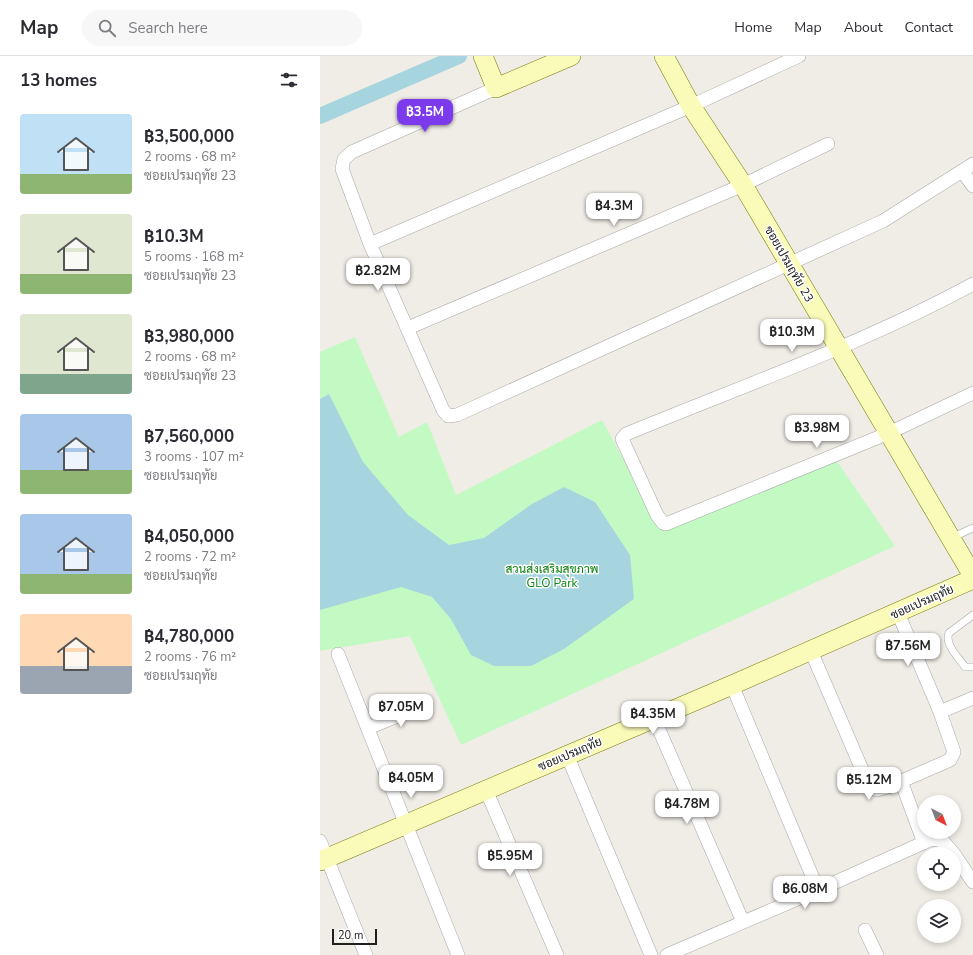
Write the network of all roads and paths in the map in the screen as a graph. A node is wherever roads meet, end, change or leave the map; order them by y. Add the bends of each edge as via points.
1 (483, 56) edge
2 (571, 56) edge
3 (664, 56) edge
4 (799, 56) edge
5 (496, 88) junction
6 (691, 106) junction
7 (828, 144) dead end
8 (968, 168) edge
9 (743, 185) junction
10 (973, 186) edge
11 (370, 244) junction
12 (789, 265) junction
13 (973, 284) edge
14 (408, 328) junction
15 (838, 348) junction
16 (973, 393) edge
17 (889, 433) junction
18 (973, 528) edge
19 (951, 538) junction
20 (973, 576) edge
21 (973, 580) edge
22 (898, 612) junction
23 (973, 615) edge
24 (811, 651) junction
25 (338, 654) dead end
26 (973, 667) edge
27 (732, 685) junction
28 (973, 698) edge
29 (425, 705) dead end
30 (940, 712) junction
31 (654, 718) junction
32 (368, 728) junction
33 (567, 755) junction
34 (901, 781) junction
35 (486, 790) junction
36 (407, 824) junction
37 (320, 841) edge
38 (924, 843) junction
39 (948, 847) edge
40 (324, 859) edge
41 (961, 864) edge
42 (973, 882) edge
43 (818, 890) junction
44 (744, 922) junction
45 (865, 930) dead end
46 (366, 955) edge
47 (458, 955) edge
48 (557, 955) edge
49 (651, 955) edge
50 (667, 955) edge
51 (877, 955) edge

1 - 5 street
2 - 5 street
3 - 6 street, ซอยเปรมฤทัย 23
4 - 6 street
5 - 11 street via 352,152 344,159 342,169
6 - 9 street, ซอยเปรมฤทัย 23
6 - 11 street
7 - 9 street
8 - 10 street
8 - 12 street via 884,221
9 - 12 street, ซอยเปรมฤทัย 23
9 - 14 street
11 - 14 street
12 - 14 street via 457,415 448,416 443,410
12 - 15 street, ซอยเปรมฤทัย 23
13 - 15 street via 929,308
15 - 17 street, ซอยเปรมฤทัย 23
15 - 17 street via 623,436 622,439 657,514 666,524
16 - 17 street
17 - 19 street, ซอยเปรมฤทัย 23
18 - 19 lane
19 - 20 street, ซอยเปรมฤทัย 23
21 - 22 street, ซอยเปรมฤทัย
22 - 24 street, ซอยเปรมฤทัย
22 - 30 street
23 - 26 lane via 949,632 947,637 949,644 966,667
24 - 27 street, ซอยเปรมฤทัย
24 - 34 street via 870,788 877,790
25 - 32 street
27 - 31 street, ซอยเปรมฤทัย
27 - 43 street
28 - 30 street
29 - 32 street
30 - 34 street via 954,752 953,756 950,760
31 - 33 street, ซอยเปรมฤทัย
31 - 44 street
32 - 36 street
33 - 35 street, ซอยเปรมฤทัย
33 - 49 street
34 - 38 street
35 - 36 street, ซอยเปรมฤทัย
35 - 48 street
36 - 40 street, ซอยเปรมฤทัย
36 - 47 street
37 - 40 street
38 - 39 street via 932,839 943,840
38 - 43 street
40 - 46 street
41 - 42 street
43 - 44 street
44 - 50 street
45 - 51 street

